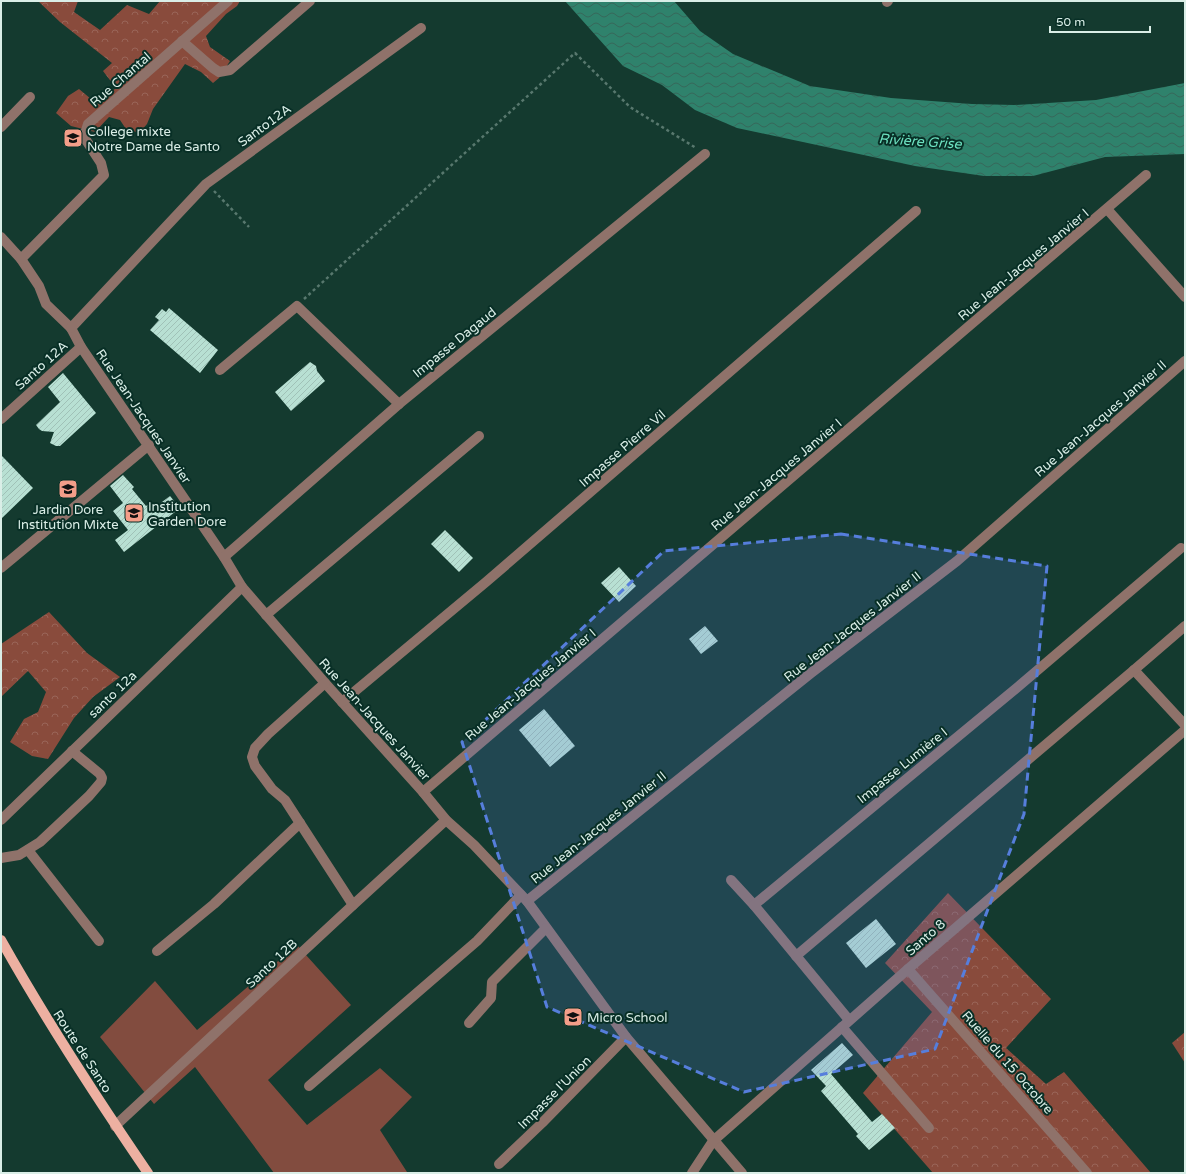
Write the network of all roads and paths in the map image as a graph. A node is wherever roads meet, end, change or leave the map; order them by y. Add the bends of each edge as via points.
1 (228, 1) edge
2 (310, 1) edge
3 (421, 28) dead end
4 (182, 42) junction
5 (30, 97) dead end
6 (1, 127) edge
7 (704, 154) joint
8 (1146, 175) dead end
9 (206, 184) junction
10 (1107, 209) junction
11 (916, 211) dead end
12 (249, 227) dead end
13 (1, 237) edge
14 (21, 259) junction
15 (1185, 297) edge
16 (297, 306) junction
17 (70, 328) junction
18 (81, 347) junction
19 (1185, 361) edge
20 (220, 370) dead end
21 (399, 404) junction
22 (1, 418) edge
23 (479, 436) dead end
24 (149, 445) junction
25 (1182, 548) dead end
26 (224, 557) junction
27 (1, 568) edge
28 (242, 587) junction
29 (266, 615) junction
30 (1185, 626) edge
31 (1134, 670) junction
32 (325, 683) junction
33 (342, 702) junction
34 (1185, 725) edge
35 (1185, 730) edge
36 (72, 751) junction
37 (423, 792) junction
38 (1, 820) edge
39 (446, 820) junction
40 (300, 823) junction
41 (28, 850) junction
42 (1, 858) edge
43 (731, 880) dead end
44 (524, 898) junction
45 (353, 905) junction
46 (754, 905) junction
47 (546, 928) junction
48 (1, 940) edge
49 (98, 941) dead end
50 (157, 951) dead end
51 (796, 956) junction
52 (908, 969) junction
53 (469, 1023) dead end
54 (846, 1024) junction
55 (626, 1037) junction
56 (309, 1086) dead end
57 (115, 1126) junction
58 (929, 1128) dead end
59 (713, 1141) junction
60 (499, 1164) dead end
61 (148, 1173) edge
62 (692, 1173) edge
63 (742, 1173) edge
64 (1088, 1173) edge

1 - 4 street, Rue Chantal
2 - 4 street via 230,70 219,72
3 - 9 street, Santo12A
4 - 14 street, Rue Chantal via 88,124 84,137 101,163 104,175
5 - 6 street
7 - 16 path via 630,107 575,52
7 - 21 street, Impasse Dagaud
8 - 10 street, Rue Jean-Jacques Janvier I
9 - 12 path
9 - 17 street, Santo12A
10 - 15 street
10 - 37 street, Rue Jean-Jacques Janvier I
11 - 33 street, Impasse Pierre Vil via 486,582
13 - 14 street, Rue Jean-Jacques Janvier
14 - 17 street, Rue Jean-Jacques Janvier via 39,286 46,304
16 - 20 street
16 - 21 street
17 - 18 street, Rue Jean-Jacques Janvier
18 - 22 street, Santo 12A
18 - 24 street, Rue Jean-Jacques Janvier
19 - 44 street, Rue Jean-Jacques Janvier II via 957,561
21 - 26 street, Impasse Dagaud
23 - 29 street
24 - 26 street, Rue Jean-Jacques Janvier
24 - 27 street
25 - 46 street, Impasse Lumière I
26 - 28 street, Rue Jean-Jacques Janvier
28 - 29 street, Rue Jean-Jacques Janvier
28 - 36 street, santo 12a
29 - 32 street, Rue Jean-Jacques Janvier
30 - 31 street
31 - 34 street
31 - 51 street
32 - 33 street, Rue Jean-Jacques Janvier
32 - 40 street via 268,734 255,748 252,757 260,774 285,800
33 - 37 street, Rue Jean-Jacques Janvier
35 - 52 street, Santo 8
36 - 38 street, santo 12a
36 - 41 street via 100,774 101,782 40,842
37 - 39 street, Rue Jean-Jacques Janvier
39 - 44 street, Rue Jean-Jacques Janvier via 474,845
39 - 45 street, Santo 12B
40 - 45 street
40 - 50 street via 214,904
41 - 42 street via 19,855
41 - 49 street
43 - 46 street
44 - 47 street, Rue Jean-Jacques Janvier
44 - 56 street, Rue Jean-Jacques Janvier II
45 - 57 street, Santo 12B
46 - 51 street
47 - 53 street via 492,982 491,998
47 - 55 street, Rue Jean-Jacques Janvier
48 - 57 main road, Route de Santo via 34,998
51 - 54 street
52 - 54 street, Santo 8
52 - 64 street, Ruelle du 15 Octobre
54 - 58 street
54 - 59 street, Santo 8
55 - 59 street, Rue Jean-Jacques Janvier
55 - 60 street, Impasse l'Union
57 - 61 main road, Route de Santo
59 - 62 street, Santo 8
59 - 63 street, Rue Jean-Jacques Janvier

